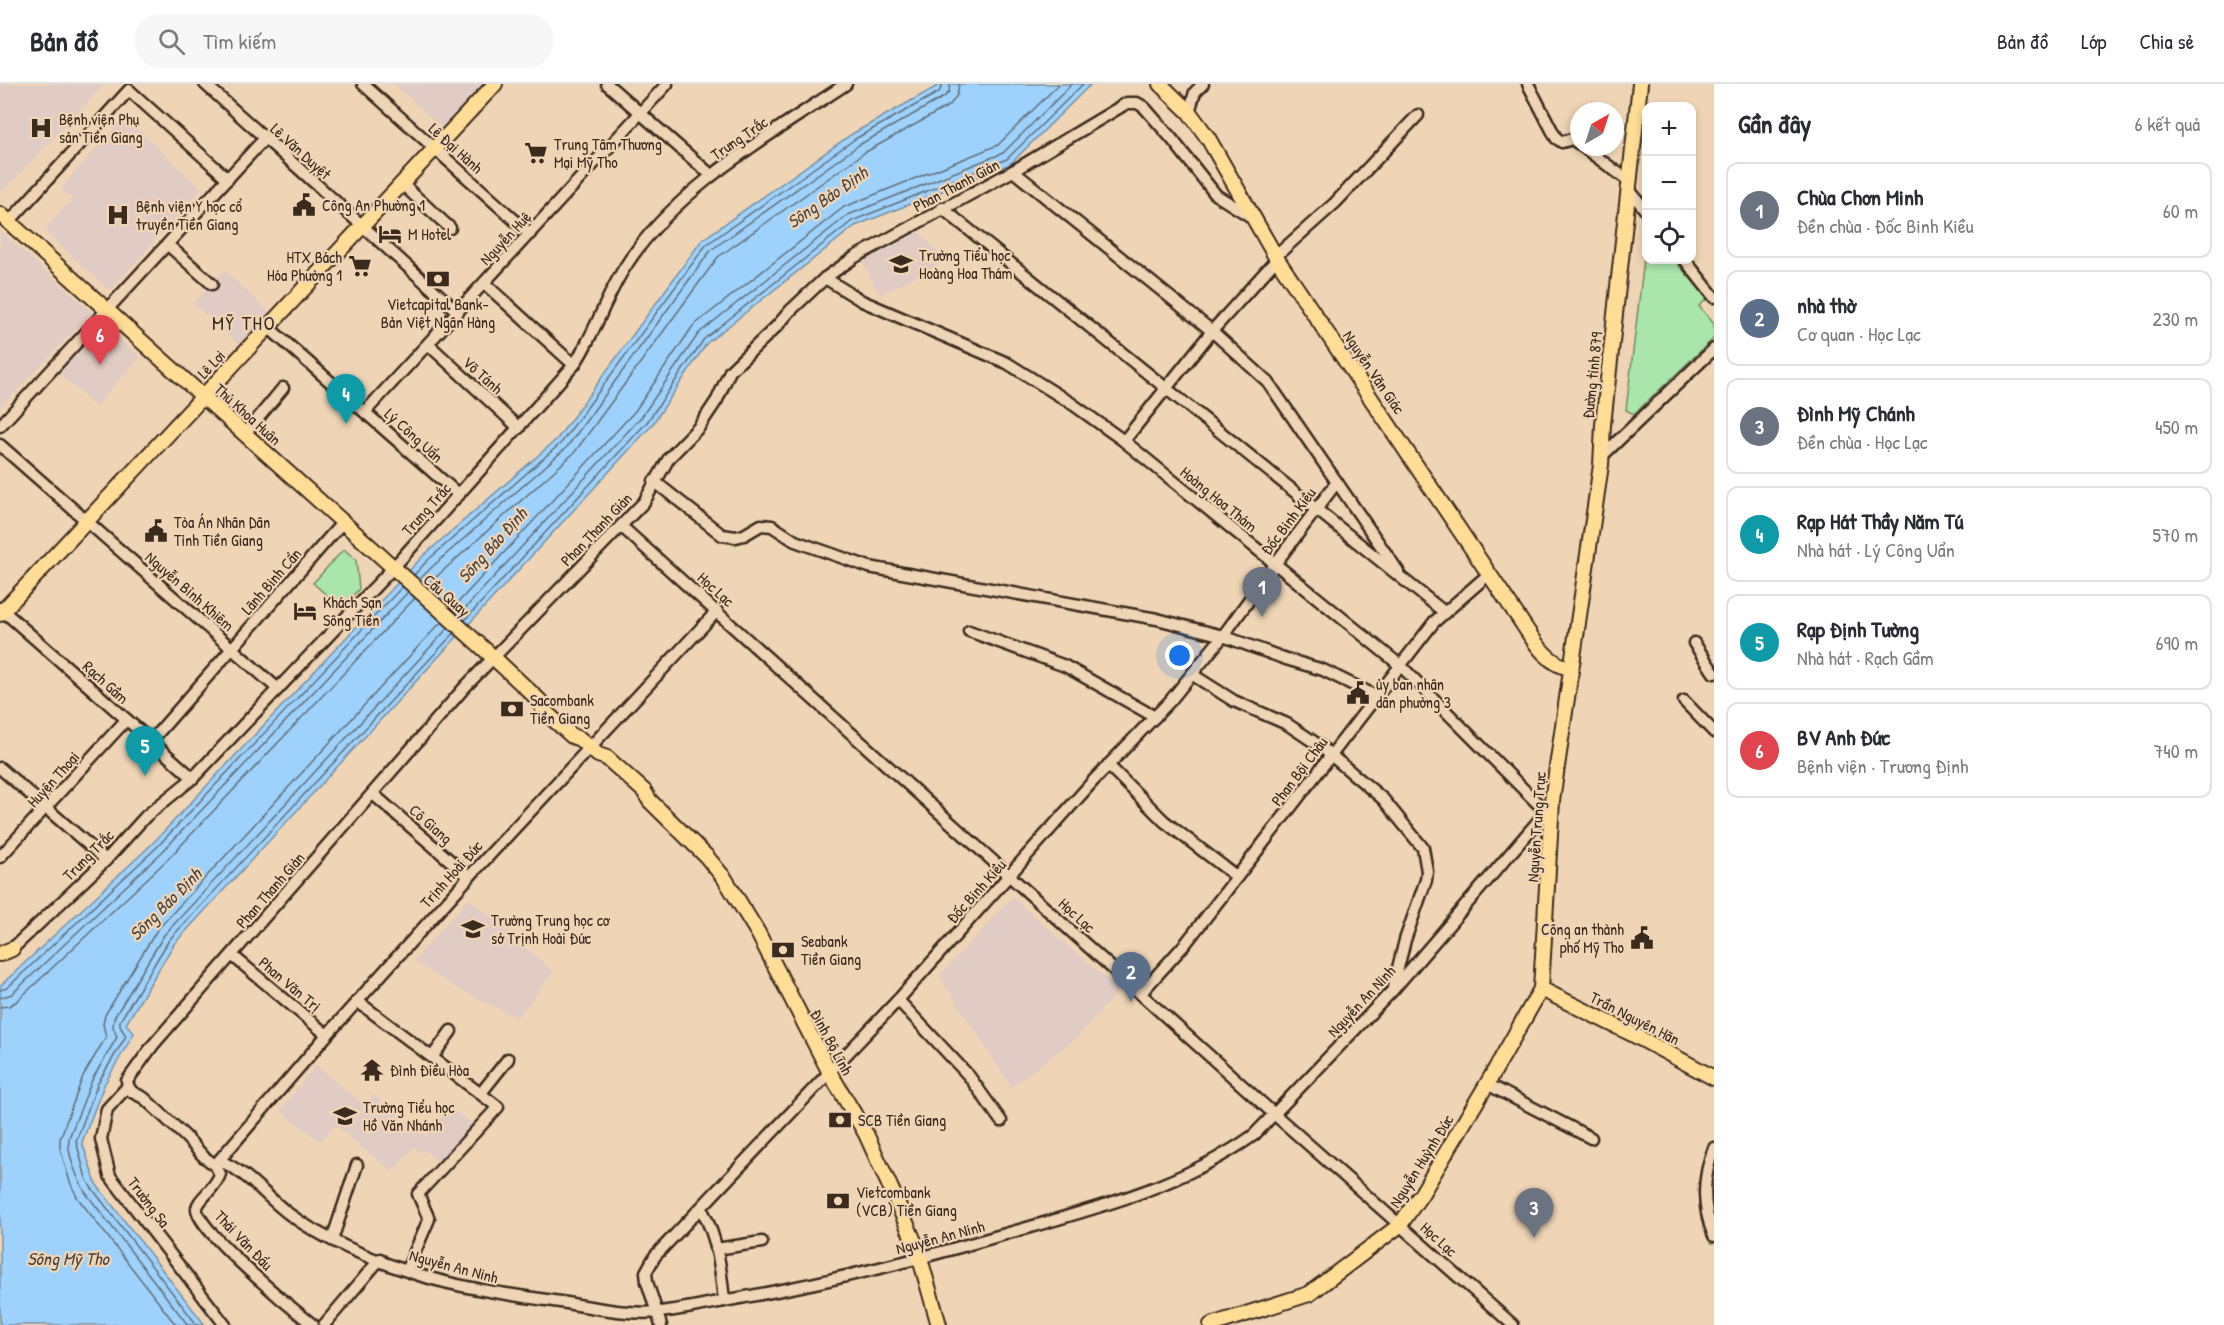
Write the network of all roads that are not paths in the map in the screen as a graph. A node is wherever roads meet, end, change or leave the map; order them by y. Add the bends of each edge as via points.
1 (205, 84) edge
2 (363, 84) edge
3 (495, 84) edge
4 (607, 84) edge
5 (667, 84) edge
6 (846, 84) edge
7 (1160, 84) edge
8 (1203, 84) edge
9 (1528, 84) edge
10 (1640, 84) edge
11 (132, 87) edge
12 (641, 112) junction
13 (1189, 112) junction
14 (1418, 115) dead end
15 (265, 138) junction
16 (1570, 140) edge
17 (435, 149) junction
18 (1594, 156) edge
19 (1013, 171) junction
20 (711, 175) junction
21 (228, 179) junction
22 (402, 184) junction
23 (1629, 184) junction
24 (942, 208) junction
25 (1646, 210) edge
26 (5, 218) edge
27 (1256, 220) junction
28 (363, 226) junction
29 (450, 228) dead end
30 (530, 234) junction
31 (168, 245) junction
32 (1277, 257) junction
33 (1688, 264) edge
34 (825, 278) junction
35 (484, 283) junction
36 (212, 284) dead end
37 (1714, 297) edge
38 (107, 310) junction
39 (458, 312) junction
40 (268, 327) junction
41 (1212, 331) junction
42 (428, 344) junction
43 (1714, 349) edge
44 (574, 365) junction
45 (283, 388) dead end
46 (1166, 388) junction
47 (204, 396) junction
48 (365, 412) junction
49 (0, 426) edge
50 (519, 428) junction
51 (245, 434) junction
52 (1124, 441) junction
53 (0, 445) edge
54 (1602, 456) junction
55 (654, 481) junction
56 (1337, 482) junction
57 (459, 495) junction
58 (1316, 509) junction
59 (87, 521) junction
60 (342, 523) junction
61 (621, 526) junction
62 (1275, 564) junction
63 (395, 572) junction
64 (1489, 574) junction
65 (1404, 580) junction
66 (1, 611) edge
67 (717, 611) junction
68 (1444, 612) junction
69 (969, 631) dead end
70 (1223, 636) junction
71 (1694, 643) dead end
72 (480, 647) joint
73 (232, 648) junction
74 (493, 657) junction
75 (1401, 666) junction
76 (1571, 668) junction
77 (1714, 673) edge
78 (1193, 675) junction
79 (278, 688) junction
80 (1376, 696) junction
81 (1684, 701) dead end
82 (1155, 717) junction
83 (126, 720) junction
84 (1714, 732) edge
85 (151, 741) junction
86 (589, 747) junction
87 (1330, 754) junction
88 (1108, 765) junction
89 (0, 768) edge
90 (193, 778) junction
91 (373, 794) junction
92 (46, 808) junction
93 (1548, 815) junction
94 (0, 857) edge
95 (106, 860) junction
96 (1011, 875) junction
97 (469, 877) junction
98 (1237, 877) junction
99 (6, 952) edge
100 (233, 956) junction
101 (1541, 989) junction
102 (1392, 991) junction
103 (1141, 993) junction
104 (897, 1000) junction
105 (357, 1001) junction
106 (451, 1031) dead end
107 (327, 1035) junction
108 (433, 1056) junction
109 (508, 1059) dead end
110 (830, 1073) junction
111 (1714, 1078) edge
112 (1487, 1084) junction
113 (128, 1086) junction
114 (481, 1093) junction
115 (1274, 1114) junction
116 (1001, 1121) dead end
117 (1591, 1138) dead end
118 (1714, 1148) edge
119 (217, 1163) junction
120 (357, 1165) dead end
121 (701, 1208) junction
122 (1400, 1225) junction
123 (1714, 1236) edge
124 (332, 1239) junction
125 (762, 1242) dead end
126 (716, 1249) junction
127 (380, 1259) junction
128 (920, 1259) junction
129 (407, 1270) junction
130 (724, 1301) junction
131 (657, 1312) junction
132 (225, 1325) edge
133 (313, 1325) edge
134 (324, 1325) edge
135 (661, 1325) edge
136 (939, 1325) edge
137 (1211, 1325) edge
138 (1513, 1325) edge

1 - 15 street, Lê Văn Duyệt
2 - 17 street, Lê Đại Hành
3 - 17 main road, Lê Lợi
4 - 12 street
5 - 12 street, Nguyễn Huệ
6 - 20 street, Trưng Trắc
7 - 13 main road, Nguyễn Văn Giác
8 - 13 street via 1195,92
9 - 16 street via 1556,138 1562,142
10 - 23 main road, Đường tỉnh 879
11 - 21 street
11 - 26 street
12 - 20 street
12 - 30 street, Nguyễn Huệ
13 - 27 main road, Nguyễn Văn Giác via 1223,161
14 - 32 street via 1335,203
15 - 21 street
15 - 28 street, Lê Văn Duyệt
17 - 22 main road, Lê Lợi
17 - 30 street, Lê Đại Hành
18 - 23 street
19 - 24 street, Phan Thanh Giản
19 - 27 street, Phan Thanh Giản via 1127,103 1137,103 1150,112 1216,195
19 - 41 street
20 - 44 street, Trưng Trắc via 646,239 624,267 589,344
21 - 31 street
22 - 28 main road, Lê Lợi
22 - 29 street
23 - 25 street
23 - 54 main road, Đường tỉnh 879
24 - 34 street, Phan Thanh Giản
24 - 46 street
26 - 38 main road, Thủ Khoa Huân
27 - 32 main road, Nguyễn Văn Giác
28 - 39 street, Lê Văn Duyệt
28 - 40 main road, Lê Lợi
30 - 35 street, Nguyễn Huệ
31 - 36 street
31 - 38 street
32 - 41 street
32 - 64 main road, Nguyễn Văn Giác
33 - 37 street
34 - 52 street, Hoàng Hoa Thám via 862,301 1007,363
34 - 55 street, Phan Thanh Giản via 730,371 699,427 669,458
35 - 39 street, Nguyễn Huệ
35 - 44 street
38 - 47 main road, Thủ Khoa Huân
38 - 49 street
39 - 42 street, Nguyễn Huệ
40 - 47 main road, Lê Lợi
40 - 48 street, Lý Công Uẩn
41 - 46 street
41 - 56 street via 1268,381
42 - 48 street, Nguyễn Huệ
42 - 50 street, Võ Tánh
43 - 54 street
44 - 50 street, Trưng Trắc
45 - 51 street
46 - 52 street
46 - 58 street
47 - 51 main road, Thủ Khoa Huân
47 - 59 main road, Lê Lợi
48 - 57 street, Lý Công Uẩn
50 - 57 street, Trưng Trắc
51 - 60 main road, Thủ Khoa Huân
52 - 62 street, Hoàng Hoa Thám
53 - 59 street, Nguyễn Bỉnh Khiêm
54 - 76 main road, Đường tỉnh 879
55 - 61 street, Phan Thanh Giản via 644,502
55 - 70 street via 729,537 744,535 761,525 772,526 795,541 869,567 1089,605
56 - 58 street, Đốc Binh Kiều
56 - 65 street
57 - 63 street, Trưng Trắc
58 - 62 street, Đốc Binh Kiều
58 - 65 street
59 - 66 main road, Lê Lợi
59 - 73 street, Nguyễn Bỉnh Khiêm
60 - 63 main road, Thủ Khoa Huân
60 - 73 street, Lãnh Binh Cẩn
61 - 67 street, Học Lạc
61 - 74 street, Phan Thanh Giản
62 - 70 street, Đốc Binh Kiều
62 - 75 street, Hoàng Hoa Thám
63 - 72 main road, Cầu Quay
63 - 79 street, Trưng Trắc
64 - 68 street, Phan Bội Châu
64 - 76 main road, Nguyễn Văn Giác via 1550,661
65 - 68 street
66 - 83 street, Rạch Gầm
67 - 86 street, Trịnh Hoài Đức
67 - 96 street, Học Lạc
68 - 75 street, Phan Bội Châu
69 - 82 street via 1065,666
70 - 78 street, Đốc Binh Kiều
70 - 80 street via 1323,669
71 - 77 street
72 - 74 main road, Đinh Bộ Lĩnh
73 - 79 street, Nguyễn Bỉnh Khiêm
73 - 85 street, Lãnh Binh Cẩn
74 - 86 main road, Đinh Bộ Lĩnh via 540,701 543,710
74 - 91 street, Phan Thanh Giản
75 - 80 street, Phan Bội Châu
75 - 93 street, Hoàng Hoa Thám
76 - 93 main road, Nguyễn Trung Trực
78 - 82 street, Đốc Binh Kiều
78 - 87 street via 1233,700 1287,724
79 - 90 street, Trưng Trắc
80 - 87 street, Phan Bội Châu
81 - 84 street
82 - 88 street, Đốc Binh Kiều
83 - 85 street, Rạch Gầm
83 - 92 street, Huyện Thoại
85 - 90 street, Rạch Gầm
86 - 97 street, Trịnh Hoài Đức
86 - 110 main road, Đinh Bộ Lĩnh via 602,765 638,798 650,801 706,856 743,905
87 - 98 street, Phan Bội Châu
87 - 102 street via 1383,799 1423,848 1426,880
88 - 96 street, Đốc Binh Kiều
88 - 98 street via 1164,821
89 - 92 street
90 - 95 street, Trưng Trắc via 146,816
91 - 97 street, Cô Giang
91 - 100 street, Phan Thanh Giản
92 - 94 street, Huyện Thoại
92 - 95 street
93 - 101 main road, Nguyễn Trung Trực
93 - 102 street, Nguyễn An Ninh
95 - 99 street, Trưng Trắc
96 - 103 street, Học Lạc
96 - 104 street, Đốc Binh Kiều
97 - 105 street, Trịnh Hoài Đức
98 - 103 street, Phan Bội Châu
100 - 107 street, Phan Văn Trị
100 - 113 street, Phan Thanh Giản via 153,1045 134,1070
101 - 111 main road, Trần Nguyên Hãn
101 - 112 main road, Nguyễn Huỳnh Đức
102 - 115 street, Nguyễn An Ninh
103 - 115 street, Học Lạc
104 - 110 street, Đốc Binh Kiều
104 - 116 street via 969,1076
105 - 107 street, Trịnh Hoài Đức
105 - 108 street
106 - 108 street
107 - 119 street, Trịnh Hoài Đức
108 - 114 street
109 - 114 street
110 - 121 street, Đốc Binh Kiều
110 - 128 main road, Đinh Bộ Lĩnh via 866,1134
112 - 117 street
112 - 122 main road, Nguyễn Huỳnh Đức
113 - 119 street, Nguyễn An Ninh via 160,1112 204,1158
113 - 132 street, Trường Sa via 107,1109 101,1139 110,1176
114 - 129 street via 498,1107 418,1194 429,1219
115 - 122 street, Học Lạc
115 - 128 street, Nguyễn An Ninh via 1254,1135 1222,1157 1162,1185
118 - 123 street via 1705,1176 1704,1197
119 - 124 street, Nguyễn An Ninh via 231,1165 288,1213
119 - 133 street, Thái Văn Đẩu via 219,1178 200,1201 198,1214 238,1260
120 - 124 street
121 - 126 street via 710,1223
121 - 131 street, Đốc Binh Kiều via 646,1272
122 - 137 main road, Nguyễn Huỳnh Đức via 1309,1294
122 - 138 street, Học Lạc
124 - 127 street, Nguyễn An Ninh
125 - 126 street
126 - 130 street
127 - 129 street, Nguyễn An Ninh
127 - 134 street
128 - 130 street, Nguyễn An Ninh
128 - 136 main road, Đinh Bộ Lĩnh
129 - 131 street, Nguyễn An Ninh via 475,1290 617,1311
130 - 131 street, Nguyễn An Ninh
131 - 135 street

